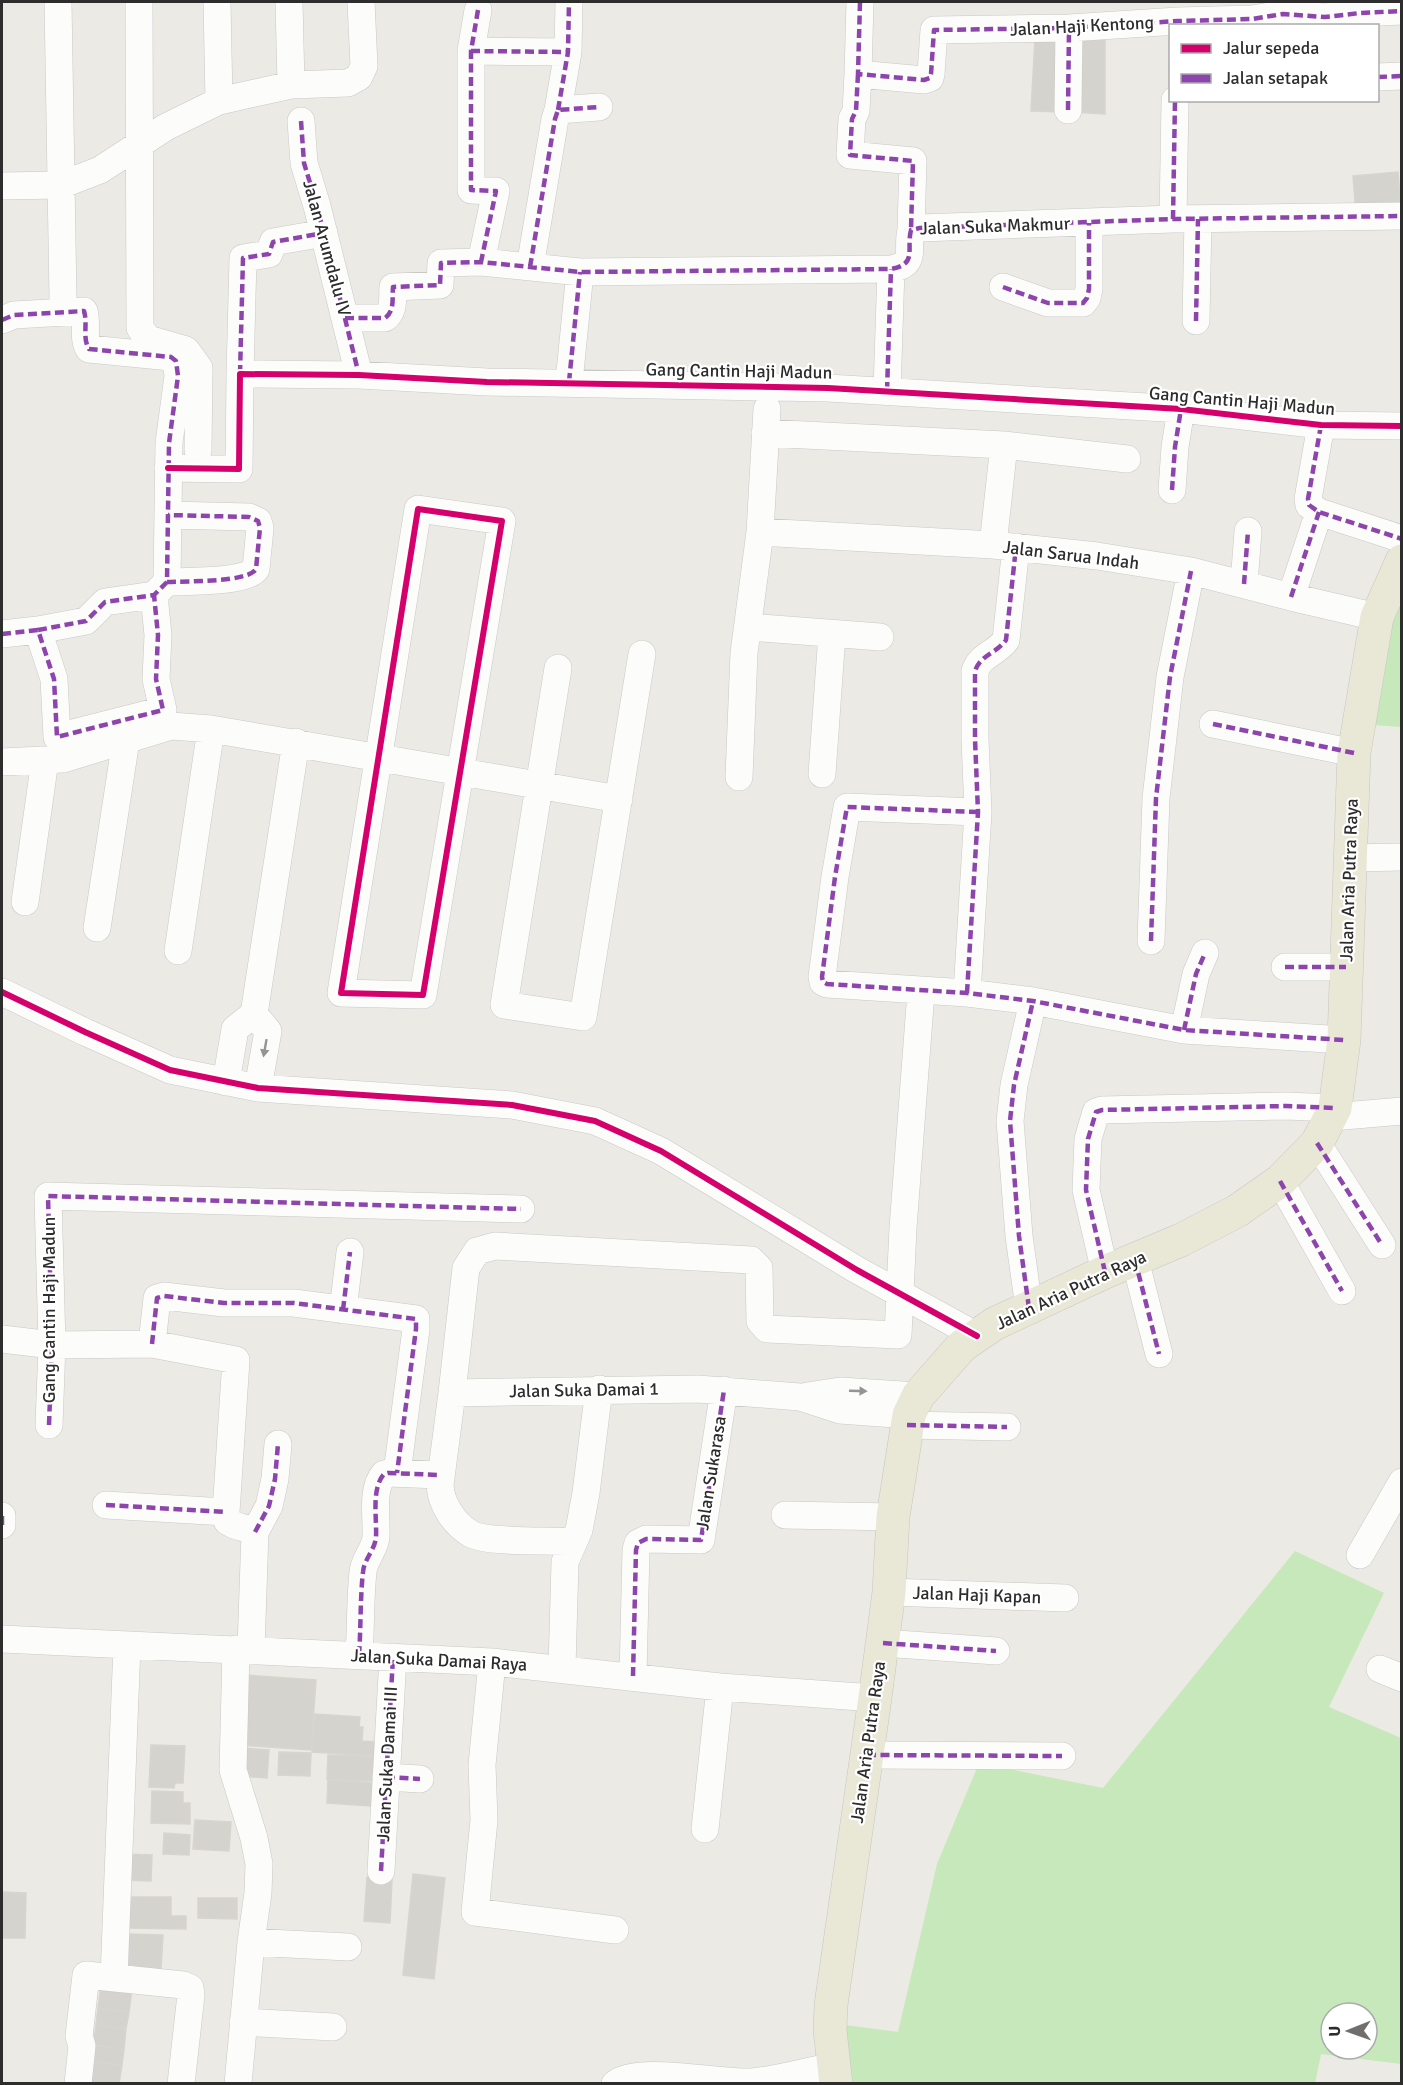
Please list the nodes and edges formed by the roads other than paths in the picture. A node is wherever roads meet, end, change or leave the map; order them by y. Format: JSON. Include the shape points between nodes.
{"nodes":[{"id":1,"x":58,"y":2,"type":"edge"},
{"id":2,"x":139,"y":2,"type":"edge"},
{"id":3,"x":217,"y":2,"type":"edge"},
{"id":4,"x":289,"y":2,"type":"edge"},
{"id":5,"x":361,"y":2,"type":"edge"},
{"id":6,"x":569,"y":2,"type":"edge"},
{"id":7,"x":860,"y":2,"type":"edge"},
{"id":8,"x":478,"y":10,"type":"dead end"},
{"id":9,"x":1401,"y":11,"type":"edge"},
{"id":10,"x":1069,"y":28,"type":"junction"},
{"id":11,"x":471,"y":51,"type":"junction"},
{"id":12,"x":568,"y":52,"type":"junction"},
{"id":13,"x":858,"y":74,"type":"junction"},
{"id":14,"x":1379,"y":76,"type":"edge"},
{"id":15,"x":1401,"y":76,"type":"edge"},
{"id":16,"x":291,"y":85,"type":"junction"},
{"id":17,"x":219,"y":101,"type":"junction"},
{"id":18,"x":1175,"y":102,"type":"edge"},
{"id":19,"x":599,"y":107,"type":"dead end"},
{"id":20,"x":558,"y":110,"type":"junction"},
{"id":21,"x":1068,"y":110,"type":"dead end"},
{"id":22,"x":301,"y":121,"type":"dead end"},
{"id":23,"x":139,"y":145,"type":"junction"},
{"id":24,"x":61,"y":185,"type":"junction"},
{"id":25,"x":2,"y":186,"type":"edge"},
{"id":26,"x":1401,"y":216,"type":"edge"},
{"id":27,"x":1186,"y":219,"type":"junction"},
{"id":28,"x":1089,"y":223,"type":"junction"},
{"id":29,"x":911,"y":230,"type":"junction"},
{"id":30,"x":324,"y":233,"type":"junction"},
{"id":31,"x":481,"y":262,"type":"junction"},
{"id":32,"x":530,"y":267,"type":"junction"},
{"id":33,"x":891,"y":269,"type":"junction"},
{"id":34,"x":580,"y":272,"type":"junction"},
{"id":35,"x":1003,"y":287,"type":"dead end"},
{"id":36,"x":63,"y":299,"type":"dead end"},
{"id":37,"x":345,"y":318,"type":"junction"},
{"id":38,"x":2,"y":320,"type":"edge"},
{"id":39,"x":1196,"y":321,"type":"dead end"},
{"id":40,"x":240,"y":374,"type":"junction"},
{"id":41,"x":359,"y":375,"type":"junction"},
{"id":42,"x":568,"y":382,"type":"junction"},
{"id":43,"x":887,"y":391,"type":"junction"},
{"id":44,"x":1181,"y":410,"type":"junction"},
{"id":45,"x":1321,"y":425,"type":"junction"},
{"id":46,"x":1401,"y":426,"type":"edge"},
{"id":47,"x":1004,"y":445,"type":"junction"},
{"id":48,"x":198,"y":450,"type":"dead end"},
{"id":49,"x":1127,"y":459,"type":"dead end"},
{"id":50,"x":168,"y":468,"type":"junction"},
{"id":51,"x":1172,"y":490,"type":"dead end"},
{"id":52,"x":1319,"y":512,"type":"junction"},
{"id":53,"x":168,"y":515,"type":"junction"},
{"id":54,"x":1248,"y":531,"type":"dead end"},
{"id":55,"x":760,"y":532,"type":"junction"},
{"id":56,"x":1401,"y":539,"type":"edge"},
{"id":57,"x":1004,"y":546,"type":"junction"},
{"id":58,"x":1401,"y":561,"type":"edge"},
{"id":59,"x":1191,"y":571,"type":"junction"},
{"id":60,"x":1244,"y":584,"type":"junction"},
{"id":61,"x":161,"y":589,"type":"junction"},
{"id":62,"x":1291,"y":597,"type":"junction"},
{"id":63,"x":1388,"y":603,"type":"edge"},
{"id":64,"x":748,"y":627,"type":"junction"},
{"id":65,"x":38,"y":630,"type":"junction"},
{"id":66,"x":2,"y":634,"type":"edge"},
{"id":67,"x":832,"y":634,"type":"junction"},
{"id":68,"x":880,"y":637,"type":"dead end"},
{"id":69,"x":642,"y":654,"type":"dead end"},
{"id":70,"x":558,"y":668,"type":"dead end"},
{"id":71,"x":1261,"y":720,"type":"dead end"},
{"id":72,"x":1213,"y":724,"type":"dead end"},
{"id":73,"x":211,"y":729,"type":"junction"},
{"id":74,"x":126,"y":740,"type":"junction"},
{"id":75,"x":296,"y":742,"type":"junction"},
{"id":76,"x":1355,"y":743,"type":"junction"},
{"id":77,"x":51,"y":749,"type":"junction"},
{"id":78,"x":378,"y":757,"type":"junction"},
{"id":79,"x":2,"y":762,"type":"edge"},
{"id":80,"x":460,"y":771,"type":"junction"},
{"id":81,"x":822,"y":774,"type":"dead end"},
{"id":82,"x":739,"y":777,"type":"dead end"},
{"id":83,"x":540,"y":785,"type":"junction"},
{"id":84,"x":619,"y":798,"type":"junction"},
{"id":85,"x":978,"y":812,"type":"junction"},
{"id":86,"x":1401,"y":857,"type":"edge"},
{"id":87,"x":1349,"y":858,"type":"junction"},
{"id":88,"x":25,"y":902,"type":"dead end"},
{"id":89,"x":97,"y":928,"type":"dead end"},
{"id":90,"x":1151,"y":941,"type":"dead end"},
{"id":91,"x":178,"y":951,"type":"dead end"},
{"id":92,"x":1205,"y":953,"type":"dead end"},
{"id":93,"x":1285,"y":967,"type":"dead end"},
{"id":94,"x":1346,"y":967,"type":"junction"},
{"id":95,"x":2,"y":992,"type":"edge"},
{"id":96,"x":921,"y":992,"type":"junction"},
{"id":97,"x":967,"y":993,"type":"junction"},
{"id":98,"x":1033,"y":1001,"type":"junction"},
{"id":99,"x":254,"y":1014,"type":"junction"},
{"id":100,"x":1184,"y":1030,"type":"junction"},
{"id":101,"x":1344,"y":1040,"type":"junction"},
{"id":102,"x":226,"y":1082,"type":"junction"},
{"id":103,"x":258,"y":1088,"type":"junction"},
{"id":104,"x":1401,"y":1111,"type":"edge"},
{"id":105,"x":1328,"y":1123,"type":"junction"},
{"id":106,"x":1281,"y":1180,"type":"junction"},
{"id":107,"x":521,"y":1209,"type":"dead end"},
{"id":108,"x":1382,"y":1245,"type":"dead end"},
{"id":109,"x":350,"y":1252,"type":"dead end"},
{"id":110,"x":1135,"y":1260,"type":"junction"},
{"id":111,"x":1105,"y":1272,"type":"junction"},
{"id":112,"x":1342,"y":1291,"type":"dead end"},
{"id":113,"x":900,"y":1293,"type":"junction"},
{"id":114,"x":1029,"y":1308,"type":"junction"},
{"id":115,"x":343,"y":1310,"type":"junction"},
{"id":116,"x":977,"y":1336,"type":"junction"},
{"id":117,"x":2,"y":1339,"type":"edge"},
{"id":118,"x":152,"y":1344,"type":"junction"},
{"id":119,"x":52,"y":1345,"type":"junction"},
{"id":120,"x":1159,"y":1354,"type":"dead end"},
{"id":121,"x":599,"y":1389,"type":"junction"},
{"id":122,"x":724,"y":1390,"type":"junction"},
{"id":123,"x":452,"y":1393,"type":"junction"},
{"id":124,"x":912,"y":1412,"type":"junction"},
{"id":125,"x":49,"y":1425,"type":"dead end"},
{"id":126,"x":1007,"y":1427,"type":"dead end"},
{"id":127,"x":278,"y":1444,"type":"dead end"},
{"id":128,"x":397,"y":1473,"type":"junction"},
{"id":129,"x":440,"y":1475,"type":"junction"},
{"id":130,"x":1401,"y":1482,"type":"edge"},
{"id":131,"x":106,"y":1505,"type":"dead end"},
{"id":132,"x":226,"y":1512,"type":"junction"},
{"id":133,"x":785,"y":1515,"type":"dead end"},
{"id":134,"x":893,"y":1517,"type":"junction"},
{"id":135,"x":1393,"y":1517,"type":"edge"},
{"id":136,"x":255,"y":1532,"type":"junction"},
{"id":137,"x":573,"y":1542,"type":"junction"},
{"id":138,"x":1360,"y":1555,"type":"dead end"},
{"id":139,"x":889,"y":1592,"type":"junction"},
{"id":140,"x":1065,"y":1598,"type":"dead end"},
{"id":141,"x":2,"y":1639,"type":"edge"},
{"id":142,"x":883,"y":1643,"type":"junction"},
{"id":143,"x":127,"y":1645,"type":"junction"},
{"id":144,"x":244,"y":1649,"type":"junction"},
{"id":145,"x":996,"y":1651,"type":"dead end"},
{"id":146,"x":359,"y":1655,"type":"junction"},
{"id":147,"x":393,"y":1657,"type":"junction"},
{"id":148,"x":488,"y":1662,"type":"junction"},
{"id":149,"x":562,"y":1668,"type":"junction"},
{"id":150,"x":633,"y":1676,"type":"junction"},
{"id":151,"x":720,"y":1687,"type":"junction"},
{"id":152,"x":875,"y":1698,"type":"junction"},
{"id":153,"x":867,"y":1755,"type":"junction"},
{"id":154,"x":1062,"y":1756,"type":"dead end"},
{"id":155,"x":386,"y":1777,"type":"junction"},
{"id":156,"x":420,"y":1779,"type":"dead end"},
{"id":157,"x":705,"y":1829,"type":"dead end"},
{"id":158,"x":381,"y":1871,"type":"dead end"},
{"id":159,"x":465,"y":1899,"type":"dead end"},
{"id":160,"x":615,"y":1930,"type":"dead end"},
{"id":161,"x":251,"y":1942,"type":"junction"},
{"id":162,"x":348,"y":1947,"type":"dead end"},
{"id":163,"x":100,"y":1977,"type":"junction"},
{"id":164,"x":243,"y":2022,"type":"junction"},
{"id":165,"x":333,"y":2027,"type":"dead end"},
{"id":166,"x":835,"y":2075,"type":"edge"},
{"id":167,"x":699,"y":2081,"type":"edge"},
{"id":168,"x":78,"y":2084,"type":"edge"},
{"id":169,"x":181,"y":2084,"type":"edge"},
{"id":170,"x":238,"y":2084,"type":"edge"},
{"id":171,"x":615,"y":2084,"type":"edge"}],
"edges":[{"from":1,"to":24,"type":"street"},
{"from":2,"to":23,"type":"street"},
{"from":3,"to":17,"type":"street"},
{"from":4,"to":16,"type":"street"},
{"from":5,"to":16,"type":"street","via":[[364,66],[359,77],[348,83]]},
{"from":6,"to":12,"type":"street"},
{"from":7,"to":13,"type":"street"},
{"from":8,"to":11,"type":"street"},
{"from":9,"to":10,"type":"street","name":"Jalan Haji Kentong","via":[[1325,17],[1283,14]]},
{"from":10,"to":13,"type":"street","name":"Jalan Haji Kentong","via":[[934,30],[931,74],[927,79]]},
{"from":10,"to":21,"type":"street"},
{"from":11,"to":12,"type":"street"},
{"from":11,"to":31,"type":"street","via":[[471,190],[496,191]]},
{"from":12,"to":20,"type":"street"},
{"from":13,"to":29,"type":"street","via":[[849,154],[913,161]]},
{"from":14,"to":15,"type":"street"},
{"from":16,"to":17,"type":"street"},
{"from":17,"to":23,"type":"street"},
{"from":18,"to":27,"type":"street"},
{"from":19,"to":20,"type":"street"},
{"from":20,"to":32,"type":"street"},
{"from":22,"to":30,"type":"street","name":"Jalan Arumdalu IV","via":[[304,164]]},
{"from":23,"to":24,"type":"street","via":[[100,170]]},
{"from":23,"to":48,"type":"street","via":[[140,328],[148,339],[186,350],[199,368]]},
{"from":24,"to":25,"type":"street"},
{"from":24,"to":36,"type":"street"},
{"from":26,"to":27,"type":"street","name":"Jalan Suka Makmur"},
{"from":27,"to":28,"type":"street","name":"Jalan Suka Makmur"},
{"from":27,"to":39,"type":"street"},
{"from":28,"to":29,"type":"street","name":"Jalan Suka Makmur"},
{"from":28,"to":35,"type":"street","via":[[1089,288],[1083,303],[1048,303]]},
{"from":29,"to":33,"type":"street","name":"Jalan Suka Makmur","via":[[907,264]]},
{"from":30,"to":37,"type":"street","name":"Jalan Arumdalu IV"},
{"from":30,"to":40,"type":"street","via":[[273,242],[269,254],[243,258]]},
{"from":31,"to":32,"type":"street"},
{"from":31,"to":37,"type":"street","via":[[441,263],[440,285],[393,287],[392,308],[385,318]]},
{"from":32,"to":34,"type":"street"},
{"from":33,"to":34,"type":"street"},
{"from":33,"to":43,"type":"street"},
{"from":34,"to":42,"type":"street"},
{"from":37,"to":41,"type":"street","name":"Jalan Arumdalu IV"},
{"from":38,"to":50,"type":"street","via":[[14,315],[84,311],[85,343],[89,349],[171,357],[176,361],[178,376]]},
{"from":40,"to":41,"type":"street","name":"Gang Cantin Haji Madun"},
{"from":40,"to":50,"type":"street","via":[[239,469]]},
{"from":41,"to":42,"type":"street","name":"Gang Cantin Haji Madun"},
{"from":42,"to":43,"type":"street","name":"Gang Cantin Haji Madun"},
{"from":43,"to":44,"type":"street","name":"Gang Cantin Haji Madun"},
{"from":44,"to":45,"type":"street","name":"Gang Cantin Haji Madun"},
{"from":44,"to":51,"type":"street"},
{"from":45,"to":46,"type":"street","name":"Gang Cantin Haji Madun"},
{"from":45,"to":52,"type":"street","via":[[1308,499],[1312,509]]},
{"from":47,"to":49,"type":"street"},
{"from":47,"to":55,"type":"street","via":[[766,421]]},
{"from":47,"to":57,"type":"street"},
{"from":50,"to":53,"type":"street"},
{"from":52,"to":56,"type":"street"},
{"from":52,"to":62,"type":"street"},
{"from":53,"to":61,"type":"street"},
{"from":53,"to":61,"type":"street","via":[[249,517],[258,521],[260,528],[253,574]]},
{"from":54,"to":60,"type":"street"},
{"from":55,"to":57,"type":"street","name":"Jalan Sarua Indah"},
{"from":55,"to":64,"type":"street"},
{"from":57,"to":59,"type":"street","name":"Jalan Sarua Indah"},
{"from":57,"to":85,"type":"street","via":[[1006,640],[978,662],[975,671]]},
{"from":58,"to":63,"type":"main road","name":"Jalan Aria Putra Raya"},
{"from":59,"to":60,"type":"street","name":"Jalan Sarua Indah"},
{"from":59,"to":90,"type":"street","via":[[1170,677],[1157,787]]},
{"from":60,"to":62,"type":"street","name":"Jalan Sarua Indah"},
{"from":61,"to":65,"type":"street","via":[[105,602],[86,621]]},
{"from":61,"to":77,"type":"street","via":[[156,679],[163,710]]},
{"from":62,"to":63,"type":"street","name":"Jalan Sarua Indah"},
{"from":63,"to":76,"type":"main road","name":"Jalan Aria Putra Raya"},
{"from":64,"to":67,"type":"street"},
{"from":64,"to":82,"type":"street"},
{"from":65,"to":66,"type":"street"},
{"from":65,"to":77,"type":"street","via":[[54,679]]},
{"from":67,"to":68,"type":"street"},
{"from":67,"to":81,"type":"street"},
{"from":69,"to":84,"type":"street"},
{"from":70,"to":83,"type":"street"},
{"from":71,"to":76,"type":"street"},
{"from":72,"to":76,"type":"street"},
{"from":73,"to":74,"type":"street","via":[[171,726]]},
{"from":73,"to":75,"type":"street"},
{"from":73,"to":91,"type":"street"},
{"from":74,"to":77,"type":"street","via":[[63,759]]},
{"from":74,"to":89,"type":"street"},
{"from":75,"to":78,"type":"street"},
{"from":75,"to":99,"type":"street"},
{"from":76,"to":87,"type":"main road","name":"Jalan Aria Putra Raya"},
{"from":77,"to":79,"type":"street"},
{"from":77,"to":88,"type":"street"},
{"from":78,"to":80,"type":"street"},
{"from":78,"to":80,"type":"street","via":[[341,993],[423,995]]},
{"from":78,"to":80,"type":"street","via":[[418,509],[502,521]]},
{"from":80,"to":83,"type":"street"},
{"from":83,"to":84,"type":"street"},
{"from":83,"to":84,"type":"street","via":[[504,1005],[583,1017]]},
{"from":85,"to":96,"type":"street","via":[[847,807],[845,812],[823,982]]},
{"from":85,"to":97,"type":"street"},
{"from":86,"to":87,"type":"street"},
{"from":87,"to":94,"type":"main road","name":"Jalan Aria Putra Raya"},
{"from":92,"to":100,"type":"street","via":[[1196,974]]},
{"from":93,"to":94,"type":"street"},
{"from":94,"to":101,"type":"main road","name":"Jalan Aria Putra Raya"},
{"from":95,"to":102,"type":"street","via":[[170,1070]]},
{"from":96,"to":97,"type":"street"},
{"from":96,"to":113,"type":"street"},
{"from":97,"to":98,"type":"street"},
{"from":98,"to":100,"type":"street"},
{"from":98,"to":114,"type":"street","via":[[1010,1121]]},
{"from":99,"to":102,"type":"street","via":[[236,1029]]},
{"from":99,"to":103,"type":"street","one_way":true,"via":[[268,1031]]},
{"from":100,"to":101,"type":"street"},
{"from":101,"to":105,"type":"main road","name":"Jalan Aria Putra Raya"},
{"from":102,"to":103,"type":"street"},
{"from":103,"to":113,"type":"street","via":[[512,1105],[595,1121],[661,1151]]},
{"from":104,"to":105,"type":"street"},
{"from":105,"to":106,"type":"main road","name":"Jalan Aria Putra Raya"},
{"from":105,"to":108,"type":"street"},
{"from":105,"to":111,"type":"street","via":[[1286,1106],[1096,1112],[1089,1139],[1086,1190]]},
{"from":106,"to":110,"type":"main road","name":"Jalan Aria Putra Raya","via":[[1237,1211]]},
{"from":106,"to":112,"type":"street"},
{"from":107,"to":119,"type":"street","name":"Gang Cantin Haji Madun","via":[[48,1196]]},
{"from":109,"to":115,"type":"street"},
{"from":110,"to":111,"type":"main road","name":"Jalan Aria Putra Raya"},
{"from":110,"to":120,"type":"street"},
{"from":111,"to":114,"type":"main road","name":"Jalan Aria Putra Raya"},
{"from":113,"to":116,"type":"street"},
{"from":113,"to":123,"type":"street","via":[[898,1335],[767,1329],[760,1321],[759,1268],[751,1260],[495,1246],[477,1251],[466,1268]]},
{"from":114,"to":116,"type":"main road","name":"Jalan Aria Putra Raya"},
{"from":115,"to":118,"type":"street","via":[[294,1303],[224,1303],[164,1296],[157,1298]]},
{"from":115,"to":128,"type":"street","via":[[417,1321]]},
{"from":116,"to":124,"type":"main road","name":"Jalan Aria Putra Raya","via":[[962,1346]]},
{"from":117,"to":119,"type":"street"},
{"from":118,"to":119,"type":"street"},
{"from":118,"to":132,"type":"street","via":[[236,1360]]},
{"from":119,"to":125,"type":"street","name":"Gang Cantin Haji Madun"},
{"from":121,"to":122,"type":"street","name":"Jalan Suka Damai 1"},
{"from":121,"to":123,"type":"street","name":"Jalan Suka Damai 1"},
{"from":121,"to":137,"type":"street","via":[[586,1493]]},
{"from":122,"to":124,"type":"street","name":"Jalan Suka Damai 1","via":[[800,1397],[840,1391]]},
{"from":122,"to":150,"type":"street","name":"Jalan Sukarasa","via":[[701,1540],[646,1539],[638,1543]]},
{"from":123,"to":129,"type":"street"},
{"from":124,"to":126,"type":"street","name":"Jalan Suka Damai 1"},
{"from":124,"to":134,"type":"main road","name":"Jalan Aria Putra Raya"},
{"from":127,"to":136,"type":"street","via":[[269,1506]]},
{"from":128,"to":129,"type":"street"},
{"from":128,"to":146,"type":"street","via":[[384,1474],[377,1489],[376,1539],[363,1570]]},
{"from":129,"to":137,"type":"street","via":[[445,1504],[454,1519],[472,1534],[491,1539]]},
{"from":130,"to":135,"type":"street"},
{"from":131,"to":132,"type":"street"},
{"from":132,"to":136,"type":"street","via":[[227,1521]]},
{"from":133,"to":134,"type":"street"},
{"from":134,"to":139,"type":"main road","name":"Jalan Aria Putra Raya"},
{"from":135,"to":138,"type":"street"},
{"from":136,"to":144,"type":"street"},
{"from":137,"to":149,"type":"street","via":[[565,1562]]},
{"from":139,"to":140,"type":"street","name":"Jalan Haji Kapan"},
{"from":139,"to":142,"type":"main road","name":"Jalan Aria Putra Raya"},
{"from":141,"to":143,"type":"street","name":"Jalan Suka Damai Raya"},
{"from":142,"to":145,"type":"street"},
{"from":142,"to":152,"type":"main road","name":"Jalan Aria Putra Raya"},
{"from":143,"to":144,"type":"street","name":"Jalan Suka Damai Raya"},
{"from":143,"to":163,"type":"street"},
{"from":144,"to":146,"type":"street","name":"Jalan Suka Damai Raya"},
{"from":144,"to":161,"type":"street","via":[[233,1770],[259,1864]]},
{"from":146,"to":147,"type":"street","name":"Jalan Suka Damai Raya"},
{"from":147,"to":148,"type":"street","name":"Jalan Suka Damai Raya"},
{"from":147,"to":155,"type":"street","name":"Jalan Suka Damai III"},
{"from":148,"to":149,"type":"street","name":"Jalan Suka Damai Raya"},
{"from":148,"to":159,"type":"street","via":[[475,1762],[474,1820]]},
{"from":148,"to":160,"type":"street","via":[[482,1765],[484,1820],[475,1912]]},
{"from":149,"to":150,"type":"street","name":"Jalan Suka Damai Raya"},
{"from":150,"to":151,"type":"street","name":"Jalan Suka Damai Raya"},
{"from":151,"to":152,"type":"street","name":"Jalan Suka Damai Raya"},
{"from":151,"to":157,"type":"street"},
{"from":152,"to":153,"type":"main road","name":"Jalan Aria Putra Raya"},
{"from":153,"to":154,"type":"street"},
{"from":153,"to":166,"type":"main road","name":"Jalan Aria Putra Raya","via":[[831,2005]]},
{"from":155,"to":156,"type":"street"},
{"from":155,"to":158,"type":"street","name":"Jalan Suka Damai III"},
{"from":161,"to":162,"type":"street"},
{"from":161,"to":164,"type":"street"},
{"from":163,"to":168,"type":"street","via":[[79,2036],[82,2046]]},
{"from":163,"to":169,"type":"street","via":[[190,1988]]},
{"from":164,"to":165,"type":"street"},
{"from":164,"to":170,"type":"street"},
{"from":166,"to":167,"type":"street","via":[[752,2082]]},
{"from":167,"to":171,"type":"street","via":[[639,2075]]}]}
